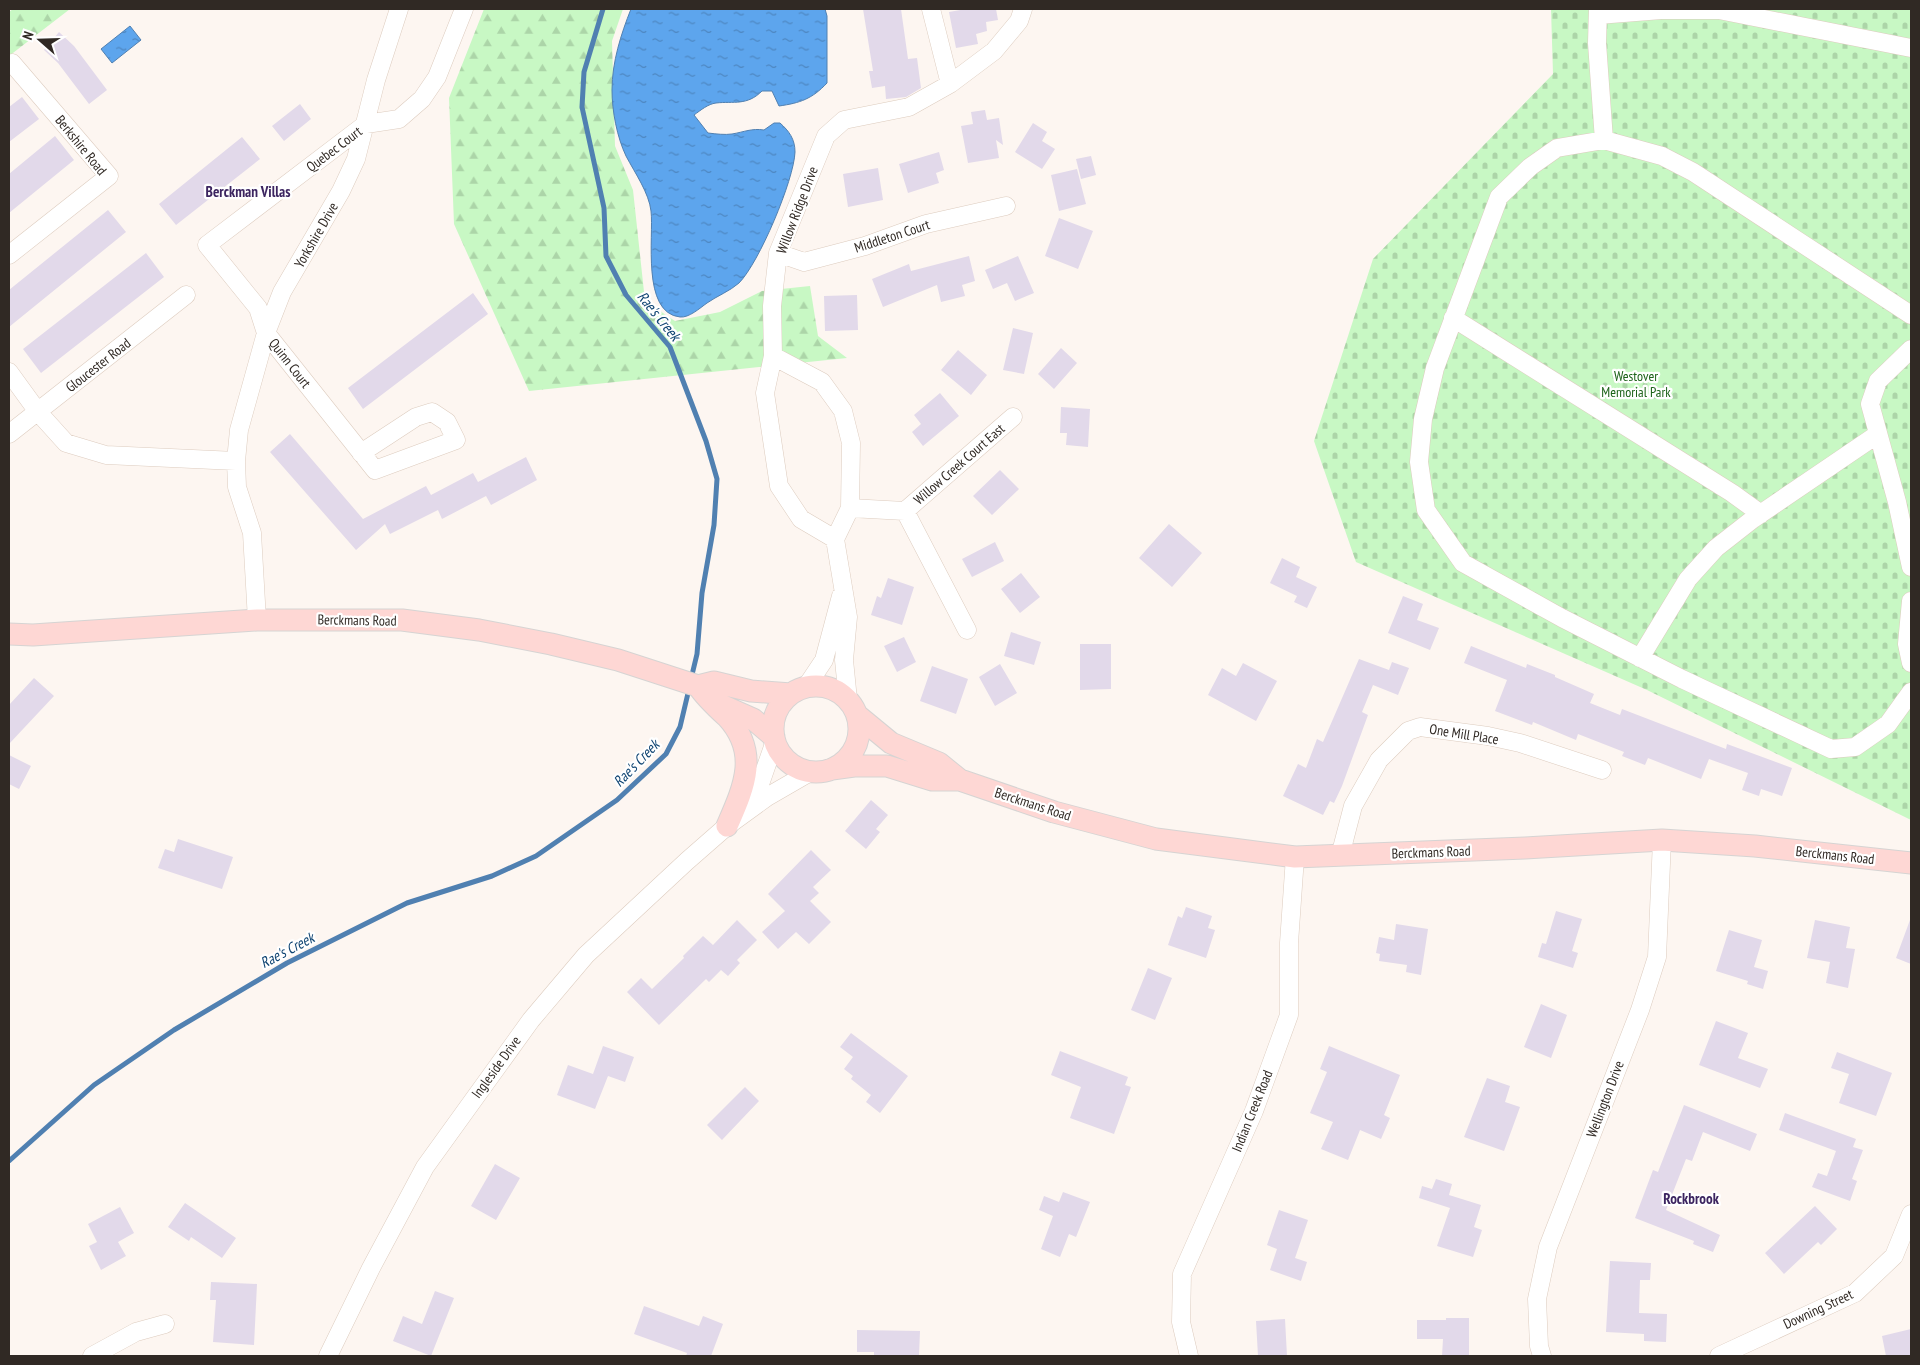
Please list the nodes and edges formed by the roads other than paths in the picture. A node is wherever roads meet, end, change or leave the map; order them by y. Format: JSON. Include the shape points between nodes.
{"nodes":[{"id":1,"x":399,"y":9,"type":"edge"},
{"id":2,"x":464,"y":9,"type":"edge"},
{"id":3,"x":931,"y":9,"type":"edge"},
{"id":4,"x":1022,"y":9,"type":"edge"},
{"id":5,"x":1598,"y":12,"type":"edge"},
{"id":6,"x":1911,"y":48,"type":"edge"},
{"id":7,"x":10,"y":64,"type":"edge"},
{"id":8,"x":950,"y":84,"type":"junction"},
{"id":9,"x":366,"y":124,"type":"junction"},
{"id":10,"x":1604,"y":140,"type":"junction"},
{"id":11,"x":1006,"y":206,"type":"dead end"},
{"id":12,"x":207,"y":245,"type":"joint"},
{"id":13,"x":778,"y":253,"type":"junction"},
{"id":14,"x":9,"y":255,"type":"edge"},
{"id":15,"x":186,"y":295,"type":"dead end"},
{"id":16,"x":1911,"y":314,"type":"edge"},
{"id":17,"x":1453,"y":318,"type":"junction"},
{"id":18,"x":266,"y":333,"type":"junction"},
{"id":19,"x":1911,"y":349,"type":"edge"},
{"id":20,"x":773,"y":356,"type":"junction"},
{"id":21,"x":9,"y":372,"type":"edge"},
{"id":22,"x":38,"y":412,"type":"junction"},
{"id":23,"x":1013,"y":417,"type":"dead end"},
{"id":24,"x":9,"y":434,"type":"edge"},
{"id":25,"x":1878,"y":434,"type":"junction"},
{"id":26,"x":361,"y":453,"type":"junction"},
{"id":27,"x":236,"y":460,"type":"junction"},
{"id":28,"x":850,"y":508,"type":"junction"},
{"id":29,"x":905,"y":511,"type":"junction"},
{"id":30,"x":1760,"y":514,"type":"junction"},
{"id":31,"x":835,"y":539,"type":"junction"},
{"id":32,"x":1911,"y":558,"type":"edge"},
{"id":33,"x":1911,"y":566,"type":"edge"},
{"id":34,"x":842,"y":591,"type":"junction"},
{"id":35,"x":1911,"y":601,"type":"edge"},
{"id":36,"x":257,"y":620,"type":"junction"},
{"id":37,"x":967,"y":630,"type":"dead end"},
{"id":38,"x":9,"y":634,"type":"edge"},
{"id":39,"x":1640,"y":658,"type":"junction"},
{"id":40,"x":1911,"y":662,"type":"edge"},
{"id":41,"x":799,"y":690,"type":"junction"},
{"id":42,"x":1911,"y":692,"type":"edge"},
{"id":43,"x":703,"y":693,"type":"junction"},
{"id":44,"x":853,"y":707,"type":"junction"},
{"id":45,"x":774,"y":739,"type":"junction"},
{"id":46,"x":822,"y":770,"type":"junction"},
{"id":47,"x":1602,"y":770,"type":"dead end"},
{"id":48,"x":960,"y":780,"type":"junction"},
{"id":49,"x":727,"y":826,"type":"junction"},
{"id":50,"x":1662,"y":840,"type":"junction"},
{"id":51,"x":1340,"y":856,"type":"junction"},
{"id":52,"x":1295,"y":857,"type":"junction"},
{"id":53,"x":1911,"y":863,"type":"edge"},
{"id":54,"x":1910,"y":1222,"type":"edge"},
{"id":55,"x":165,"y":1324,"type":"dead end"},
{"id":56,"x":92,"y":1356,"type":"edge"},
{"id":57,"x":328,"y":1356,"type":"edge"},
{"id":58,"x":1189,"y":1356,"type":"edge"},
{"id":59,"x":1542,"y":1356,"type":"edge"},
{"id":60,"x":1719,"y":1356,"type":"edge"}],
"edges":[{"from":1,"to":9,"type":"street","name":"Yorkshire Drive","via":[[376,80]]},
{"from":2,"to":9,"type":"street","via":[[437,77],[422,98],[399,119]]},
{"from":3,"to":8,"type":"street"},
{"from":4,"to":8,"type":"street","name":"Willow Ridge Drive","via":[[1019,22],[994,51]]},
{"from":5,"to":6,"type":"street","via":[[1719,10]]},
{"from":5,"to":10,"type":"street"},
{"from":7,"to":14,"type":"street","name":"Berkshire Road","via":[[109,176]]},
{"from":8,"to":13,"type":"street","name":"Willow Ridge Drive","via":[[909,107],[844,120],[826,136]]},
{"from":9,"to":12,"type":"street","name":"Quebec Court"},
{"from":9,"to":18,"type":"street","name":"Yorkshire Drive","via":[[356,159],[341,191],[282,292]]},
{"from":10,"to":16,"type":"street","via":[[1662,156],[1694,172]]},
{"from":10,"to":17,"type":"street","via":[[1557,148],[1530,167],[1500,198]]},
{"from":11,"to":13,"type":"street","name":"Middleton Court","via":[[926,224],[865,246],[804,262]]},
{"from":12,"to":18,"type":"street","name":"Quinn Court","via":[[258,308]]},
{"from":13,"to":20,"type":"street","name":"Willow Ridge Drive","via":[[772,306]]},
{"from":15,"to":22,"type":"street","name":"Gloucester Road"},
{"from":17,"to":30,"type":"street","via":[[1732,493]]},
{"from":17,"to":39,"type":"street","via":[[1435,368],[1423,419],[1420,462],[1426,510],[1463,563]]},
{"from":18,"to":26,"type":"street","name":"Quinn Court"},
{"from":18,"to":27,"type":"street","name":"Yorkshire Drive","via":[[239,430]]},
{"from":19,"to":25,"type":"street","via":[[1878,381],[1870,404]]},
{"from":20,"to":28,"type":"street","via":[[822,382],[843,411],[851,444]]},
{"from":20,"to":31,"type":"street","name":"Willow Ridge Drive","via":[[765,393],[779,486],[801,519]]},
{"from":21,"to":22,"type":"street"},
{"from":22,"to":24,"type":"street","name":"Gloucester Road"},
{"from":22,"to":27,"type":"street","via":[[66,443],[106,455]]},
{"from":23,"to":29,"type":"street","name":"Willow Creek Court East"},
{"from":25,"to":30,"type":"street"},
{"from":25,"to":32,"type":"street"},
{"from":26,"to":26,"type":"street","name":"Quinn Court","via":[[416,417],[432,412],[448,422],[456,440],[375,470]]},
{"from":27,"to":36,"type":"street","name":"Yorkshire Drive","via":[[237,487],[252,533]]},
{"from":28,"to":29,"type":"street"},
{"from":28,"to":31,"type":"street"},
{"from":29,"to":37,"type":"street"},
{"from":30,"to":39,"type":"street","via":[[1716,548],[1688,579]]},
{"from":31,"to":34,"type":"street"},
{"from":32,"to":33,"type":"street"},
{"from":34,"to":41,"type":"street","via":[[824,660]]},
{"from":34,"to":44,"type":"street","via":[[848,617],[844,660]]},
{"from":35,"to":40,"type":"street","via":[[1907,644]]},
{"from":36,"to":38,"type":"main road","name":"Berckmans Road"},
{"from":36,"to":43,"type":"main road","name":"Berckmans Road","via":[[402,620],[479,630],[618,660]]},
{"from":39,"to":42,"type":"street","via":[[1831,749],[1855,747],[1888,724]]},
{"from":41,"to":43,"type":"main road","name":"Berckmans Road","via":[[750,691],[714,682]]},
{"from":41,"to":44,"type":"main road","via":[[825,686],[838,691]]},
{"from":41,"to":45,"type":"main road","via":[[784,699],[776,712]]},
{"from":43,"to":45,"type":"main road","name":"Berckmans Road","via":[[753,720]]},
{"from":43,"to":49,"type":"main road","via":[[738,732],[747,760],[743,789]]},
{"from":44,"to":46,"type":"main road","via":[[859,725],[853,751],[844,762]]},
{"from":44,"to":48,"type":"main road","name":"Berckmans Road","via":[[891,743],[939,762]]},
{"from":45,"to":46,"type":"main road","via":[[781,755],[792,765]]},
{"from":45,"to":49,"type":"street","name":"Ingleside Drive","via":[[759,787]]},
{"from":46,"to":48,"type":"main road","name":"Berckmans Road","via":[[886,766],[932,780]]},
{"from":46,"to":49,"type":"street","name":"Ingleside Drive","via":[[786,784]]},
{"from":47,"to":51,"type":"street","name":"One Mill Place","via":[[1488,736],[1420,727],[1408,730],[1378,760],[1353,806]]},
{"from":48,"to":52,"type":"main road","name":"Berckmans Road","via":[[1054,812],[1156,839]]},
{"from":49,"to":57,"type":"street","name":"Ingleside Drive","via":[[586,955],[531,1020],[425,1167]]},
{"from":50,"to":51,"type":"main road","name":"Berckmans Road"},
{"from":50,"to":53,"type":"main road","name":"Berckmans Road","via":[[1755,846]]},
{"from":50,"to":59,"type":"street","name":"Wellington Drive","via":[[1657,957],[1640,1010],[1548,1247],[1537,1299]]},
{"from":51,"to":52,"type":"main road","name":"Berckmans Road"},
{"from":52,"to":58,"type":"street","name":"Indian Creek Road","via":[[1288,943],[1289,1015],[1254,1110],[1182,1274],[1182,1322]]},
{"from":54,"to":60,"type":"street","name":"Downing Street","via":[[1894,1256],[1855,1293]]},
{"from":55,"to":56,"type":"street","via":[[136,1332]]}]}
